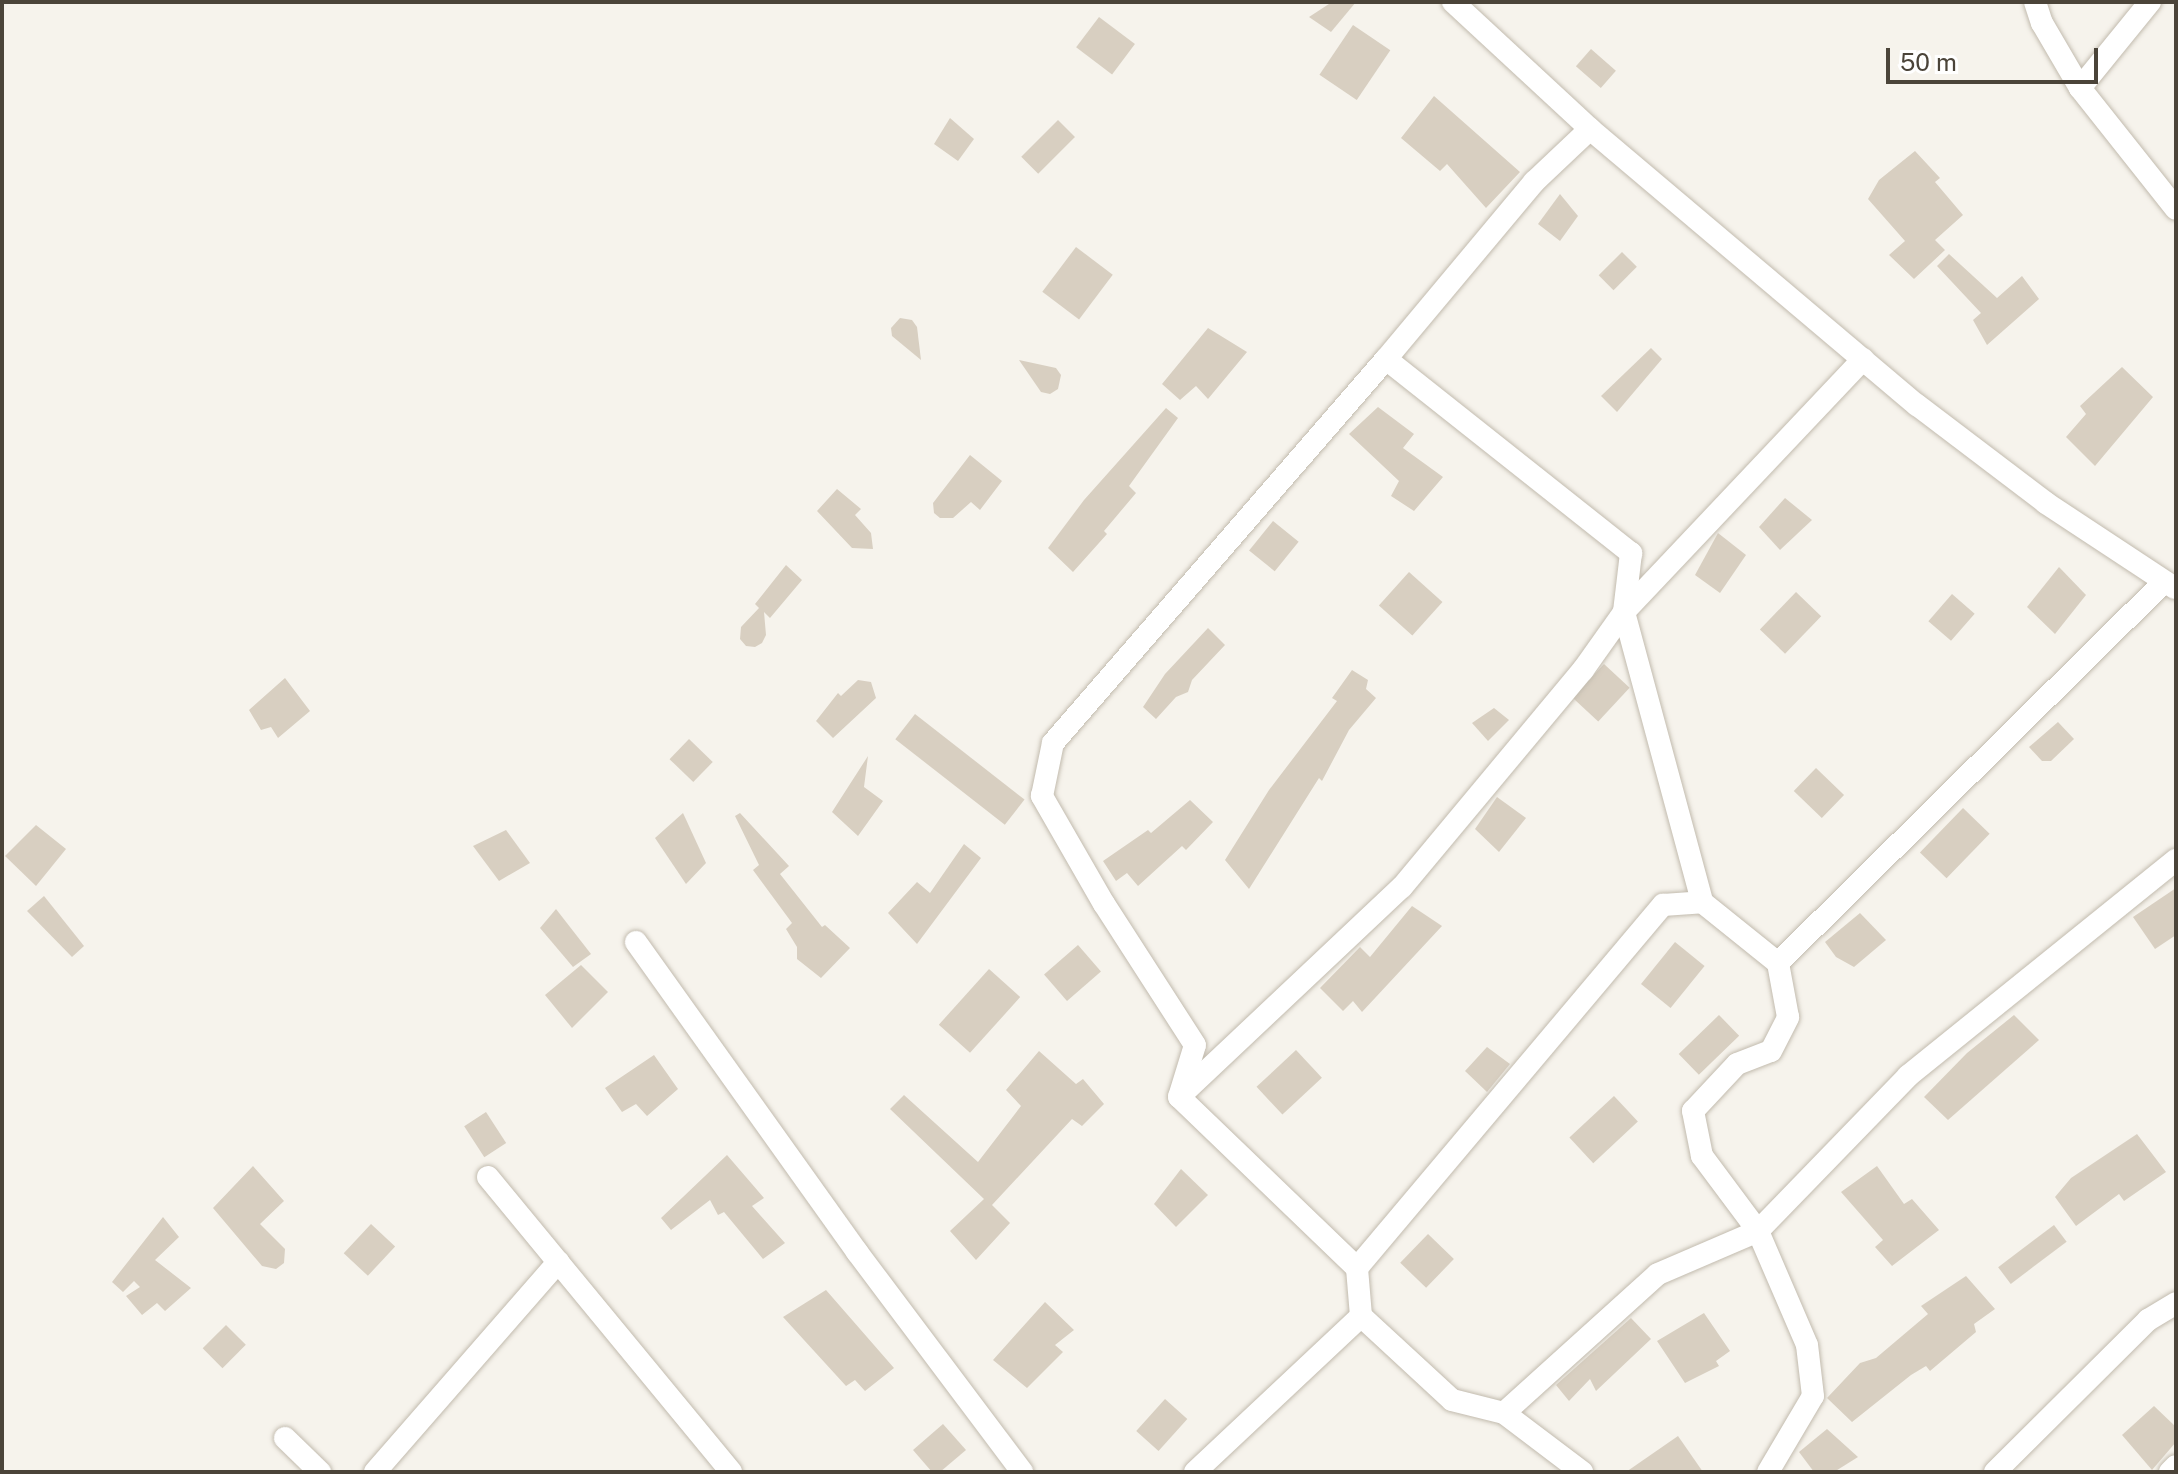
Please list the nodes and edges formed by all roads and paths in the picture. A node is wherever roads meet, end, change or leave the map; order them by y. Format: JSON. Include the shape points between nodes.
{"nodes":[{"id":1,"x":1453,"y":2,"type":"edge"},
{"id":2,"x":2035,"y":2,"type":"edge"},
{"id":3,"x":2150,"y":2,"type":"edge"},
{"id":4,"x":2080,"y":88,"type":"junction"},
{"id":5,"x":1590,"y":129,"type":"junction"},
{"id":6,"x":2176,"y":209,"type":"edge"},
{"id":7,"x":1386,"y":359,"type":"junction"},
{"id":8,"x":1863,"y":359,"type":"junction"},
{"id":9,"x":2170,"y":585,"type":"edge"},
{"id":10,"x":1624,"y":612,"type":"junction"},
{"id":11,"x":2176,"y":860,"type":"edge"},
{"id":12,"x":1702,"y":902,"type":"junction"},
{"id":13,"x":636,"y":942,"type":"dead end"},
{"id":14,"x":1778,"y":963,"type":"junction"},
{"id":15,"x":1179,"y":1097,"type":"junction"},
{"id":16,"x":488,"y":1177,"type":"dead end"},
{"id":17,"x":1758,"y":1231,"type":"junction"},
{"id":18,"x":558,"y":1262,"type":"junction"},
{"id":19,"x":1357,"y":1268,"type":"junction"},
{"id":20,"x":2176,"y":1303,"type":"edge"},
{"id":21,"x":1361,"y":1316,"type":"junction"},
{"id":22,"x":1504,"y":1413,"type":"junction"},
{"id":23,"x":285,"y":1438,"type":"dead end"},
{"id":24,"x":2176,"y":1466,"type":"edge"},
{"id":25,"x":320,"y":1472,"type":"edge"},
{"id":26,"x":375,"y":1472,"type":"edge"},
{"id":27,"x":731,"y":1472,"type":"edge"},
{"id":28,"x":1022,"y":1472,"type":"edge"},
{"id":29,"x":1195,"y":1472,"type":"edge"},
{"id":30,"x":1582,"y":1472,"type":"edge"},
{"id":31,"x":1768,"y":1472,"type":"edge"},
{"id":32,"x":1995,"y":1472,"type":"edge"},
{"id":33,"x":2170,"y":1472,"type":"edge"}],
"edges":[{"from":1,"to":5,"type":"street"},
{"from":2,"to":4,"type":"street"},
{"from":3,"to":4,"type":"street"},
{"from":4,"to":6,"type":"street"},
{"from":5,"to":7,"type":"street","via":[[1534,182]]},
{"from":5,"to":8,"type":"street"},
{"from":7,"to":10,"type":"street","via":[[1631,553]]},
{"from":7,"to":15,"type":"street","via":[[1053,743],[1042,796],[1195,1045]]},
{"from":8,"to":9,"type":"street","via":[[2046,503]]},
{"from":8,"to":10,"type":"street"},
{"from":9,"to":14,"type":"street"},
{"from":10,"to":12,"type":"street"},
{"from":10,"to":15,"type":"street","via":[[1583,670],[1402,887]]},
{"from":11,"to":17,"type":"street","via":[[1908,1076]]},
{"from":12,"to":14,"type":"street"},
{"from":12,"to":19,"type":"street","via":[[1663,905]]},
{"from":13,"to":28,"type":"street"},
{"from":14,"to":17,"type":"street","via":[[1788,1017],[1771,1051],[1737,1064],[1693,1111],[1702,1156]]},
{"from":15,"to":19,"type":"street"},
{"from":16,"to":18,"type":"street"},
{"from":17,"to":22,"type":"street","via":[[1658,1274]]},
{"from":17,"to":31,"type":"street","via":[[1807,1345],[1813,1396]]},
{"from":18,"to":26,"type":"street"},
{"from":18,"to":27,"type":"street"},
{"from":19,"to":21,"type":"street"},
{"from":20,"to":32,"type":"street","via":[[2148,1320]]},
{"from":21,"to":22,"type":"street","via":[[1452,1400]]},
{"from":21,"to":29,"type":"street"},
{"from":22,"to":30,"type":"street"},
{"from":23,"to":25,"type":"street"},
{"from":24,"to":33,"type":"street"}]}
